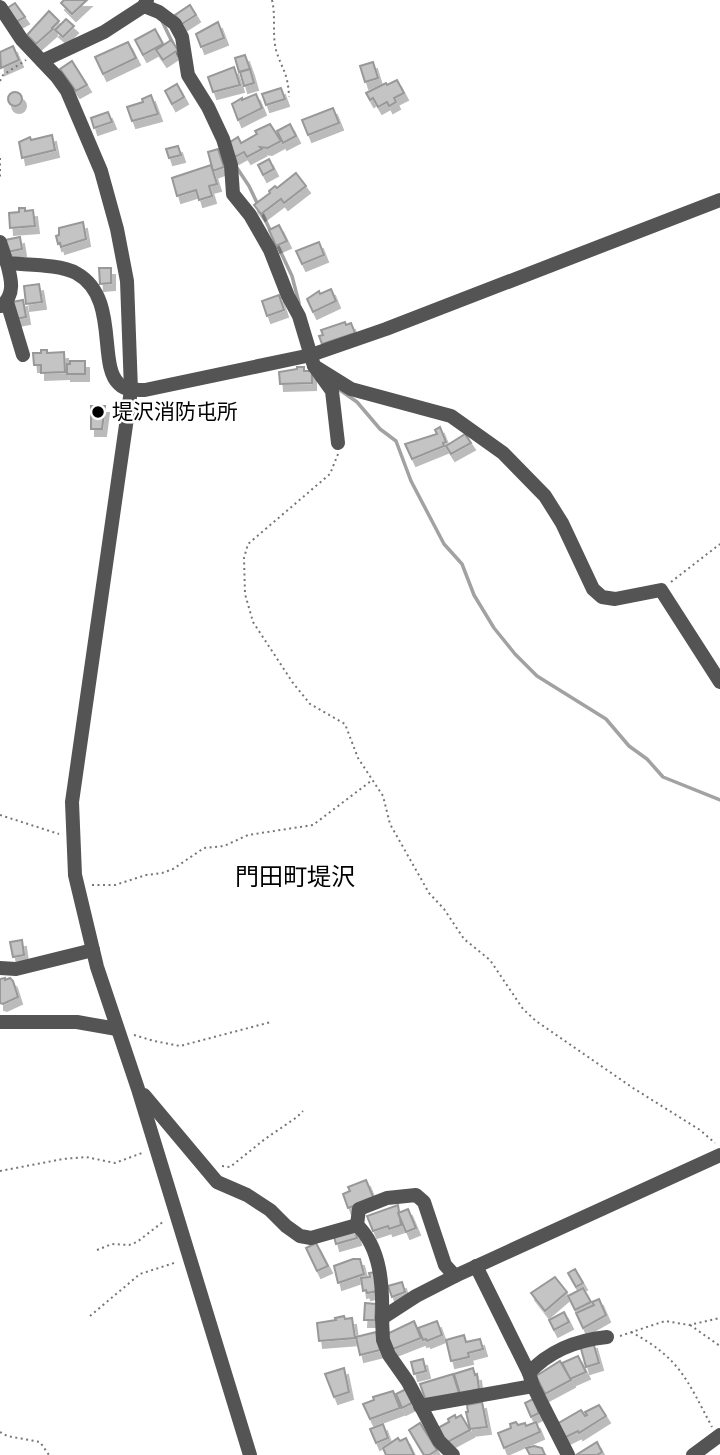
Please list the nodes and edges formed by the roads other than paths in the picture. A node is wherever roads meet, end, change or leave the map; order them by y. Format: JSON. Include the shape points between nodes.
{"nodes":[{"id":1,"x":146,"y":3,"type":"edge"},
{"id":2,"x":0,"y":7,"type":"edge"},
{"id":3,"x":39,"y":58,"type":"junction"},
{"id":4,"x":720,"y":200,"type":"edge"},
{"id":5,"x":0,"y":242,"type":"edge"},
{"id":6,"x":7,"y":263,"type":"junction"},
{"id":7,"x":3,"y":304,"type":"edge"},
{"id":8,"x":23,"y":355,"type":"dead end"},
{"id":9,"x":312,"y":360,"type":"junction"},
{"id":10,"x":131,"y":390,"type":"junction"},
{"id":11,"x":338,"y":443,"type":"road end"},
{"id":12,"x":720,"y":682,"type":"edge"},
{"id":13,"x":93,"y":950,"type":"junction"},
{"id":14,"x":0,"y":968,"type":"edge"},
{"id":15,"x":0,"y":1022,"type":"edge"},
{"id":16,"x":117,"y":1029,"type":"junction"},
{"id":17,"x":138,"y":1089,"type":"junction"},
{"id":18,"x":720,"y":1154,"type":"edge"},
{"id":19,"x":357,"y":1225,"type":"junction"},
{"id":20,"x":476,"y":1266,"type":"junction"},
{"id":21,"x":455,"y":1276,"type":"junction"},
{"id":22,"x":382,"y":1318,"type":"junction"},
{"id":23,"x":607,"y":1337,"type":"road end"},
{"id":24,"x":531,"y":1379,"type":"junction"},
{"id":25,"x":420,"y":1406,"type":"junction"},
{"id":26,"x":719,"y":1436,"type":"edge"},
{"id":27,"x":250,"y":1455,"type":"edge"},
{"id":28,"x":453,"y":1455,"type":"edge"},
{"id":29,"x":568,"y":1455,"type":"edge"},
{"id":30,"x":693,"y":1455,"type":"edge"}],
"edges":[{"from":1,"to":3,"type":"street","via":[[104,32]]},
{"from":1,"to":9,"type":"street","via":[[174,24],[182,37],[188,75],[223,139],[233,194],[270,250],[299,316]]},
{"from":2,"to":3,"type":"street"},
{"from":3,"to":10,"type":"street","via":[[67,91],[102,171],[127,281]]},
{"from":4,"to":9,"type":"street"},
{"from":5,"to":6,"type":"street"},
{"from":6,"to":7,"type":"street","via":[[12,281]]},
{"from":6,"to":10,"type":"street","via":[[66,269],[90,286],[103,308],[113,373],[119,384]]},
{"from":7,"to":8,"type":"street"},
{"from":9,"to":10,"type":"street"},
{"from":9,"to":11,"type":"street","via":[[332,391]]},
{"from":9,"to":12,"type":"street","via":[[351,389],[451,415],[503,453],[545,496],[593,589],[602,597],[615,599],[661,590]]},
{"from":10,"to":13,"type":"street","via":[[72,802],[77,886]]},
{"from":13,"to":14,"type":"street","via":[[16,969]]},
{"from":13,"to":16,"type":"street"},
{"from":15,"to":16,"type":"street","via":[[76,1022]]},
{"from":16,"to":17,"type":"street"},
{"from":17,"to":19,"type":"street","via":[[217,1182],[247,1195],[300,1236],[311,1238]]},
{"from":17,"to":27,"type":"street"},
{"from":18,"to":20,"type":"street"},
{"from":19,"to":21,"type":"street","via":[[359,1209],[387,1198],[416,1195],[424,1202],[445,1265]]},
{"from":19,"to":22,"type":"street","via":[[368,1235],[381,1272]]},
{"from":20,"to":21,"type":"street"},
{"from":20,"to":24,"type":"street"},
{"from":21,"to":22,"type":"street"},
{"from":22,"to":25,"type":"street","via":[[389,1355]]},
{"from":23,"to":24,"type":"street","via":[[562,1349]]},
{"from":24,"to":25,"type":"street"},
{"from":24,"to":29,"type":"street"},
{"from":25,"to":28,"type":"street","via":[[439,1441]]},
{"from":26,"to":30,"type":"street"}]}
